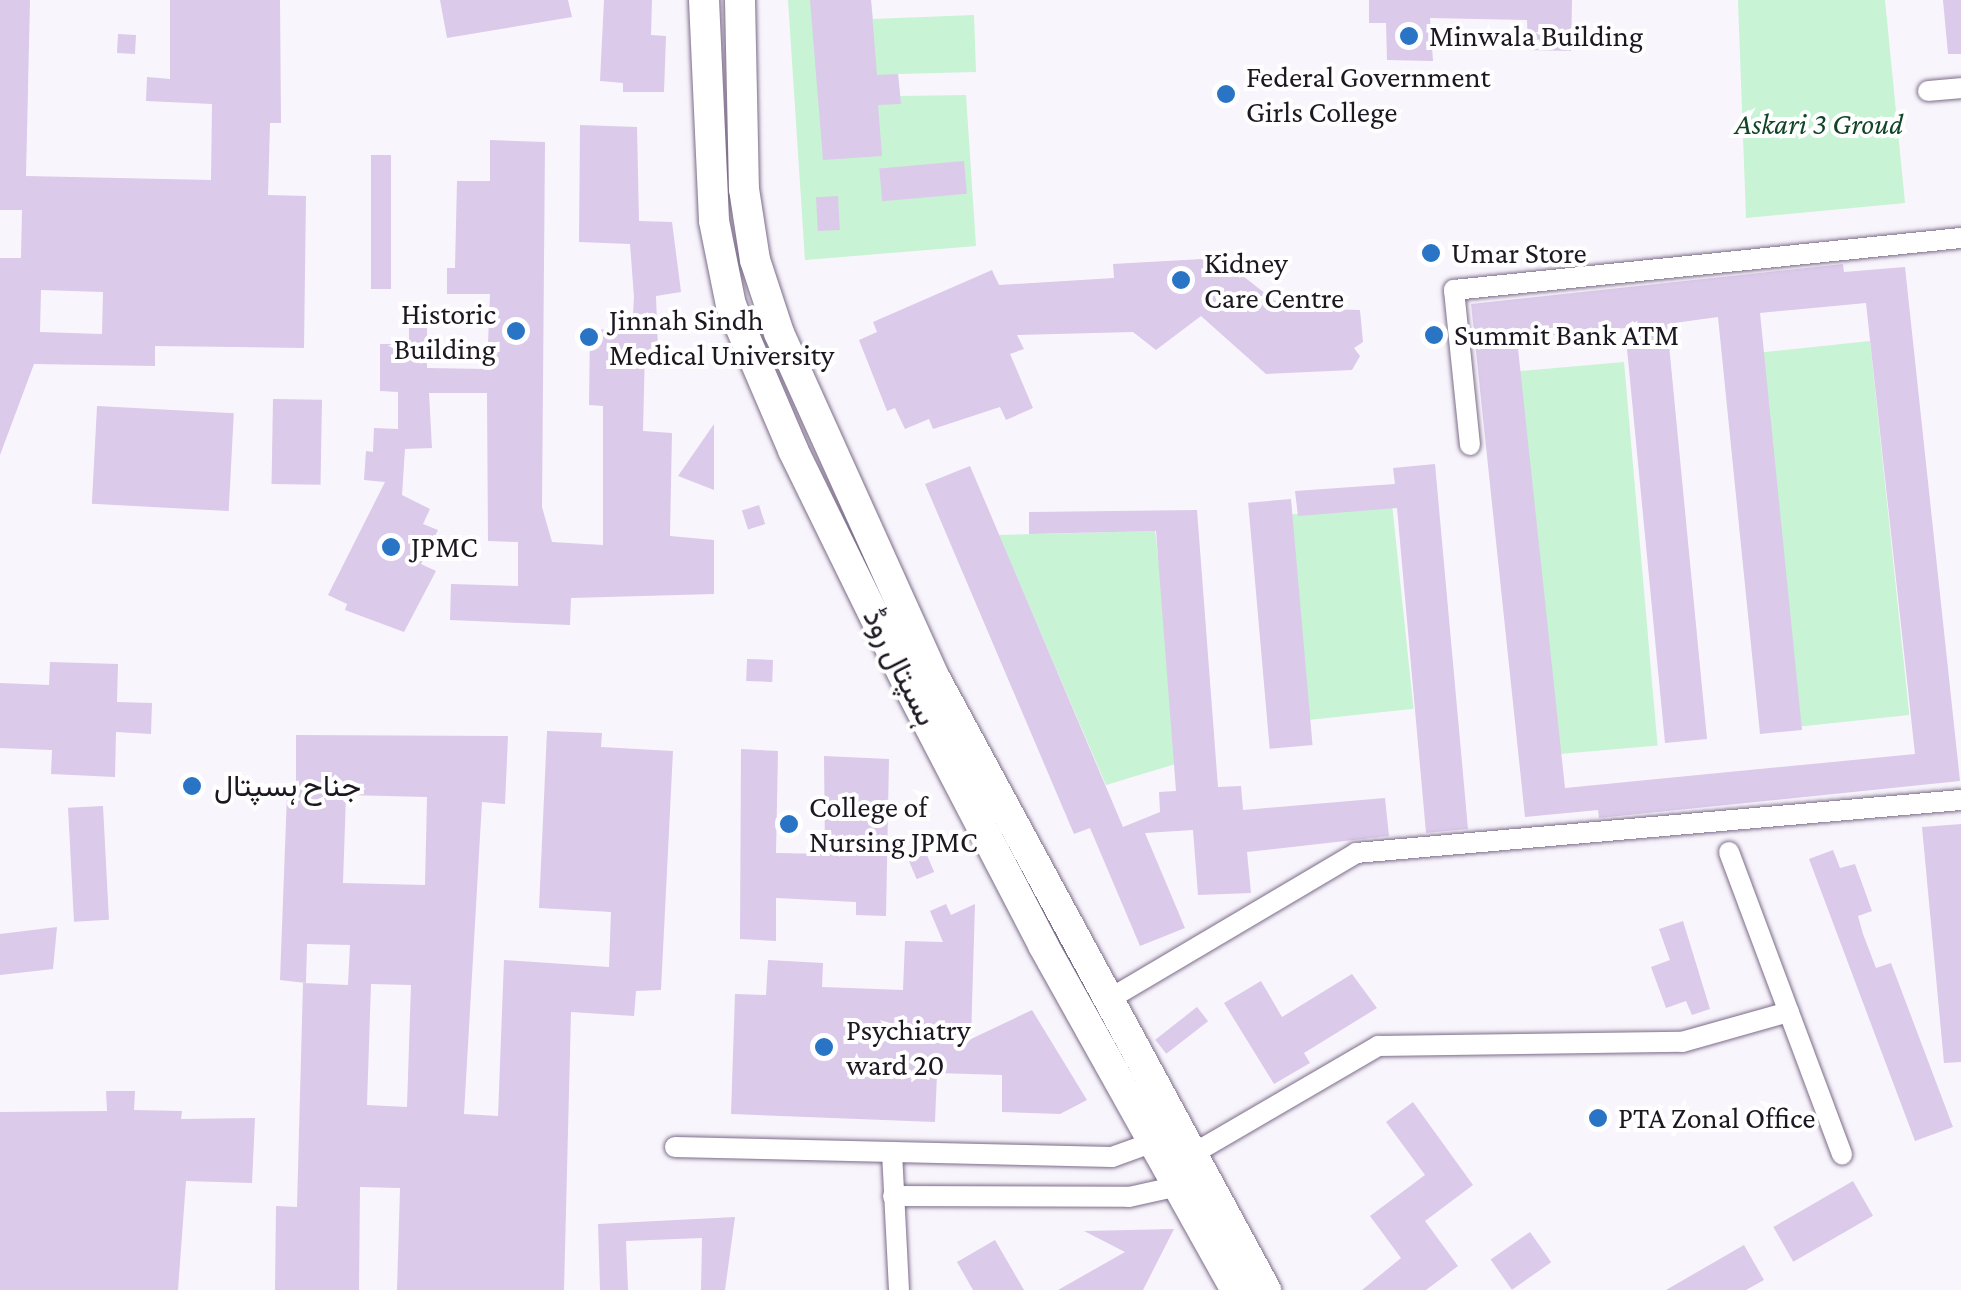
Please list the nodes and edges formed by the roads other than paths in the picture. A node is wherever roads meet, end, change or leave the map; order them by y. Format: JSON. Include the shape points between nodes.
{"nodes":[{"id":1,"x":704,"y":0,"type":"edge"},
{"id":2,"x":740,"y":0,"type":"edge"},
{"id":3,"x":1961,"y":88,"type":"edge"},
{"id":4,"x":1928,"y":92,"type":"dead end"},
{"id":5,"x":1961,"y":238,"type":"edge"},
{"id":6,"x":1470,"y":444,"type":"dead end"},
{"id":7,"x":1961,"y":800,"type":"edge"},
{"id":8,"x":1729,"y":852,"type":"dead end"},
{"id":9,"x":1106,"y":1002,"type":"junction"},
{"id":10,"x":1789,"y":1012,"type":"junction"},
{"id":11,"x":1150,"y":1143,"type":"junction"},
{"id":12,"x":675,"y":1147,"type":"dead end"},
{"id":13,"x":892,"y":1152,"type":"junction"},
{"id":14,"x":1189,"y":1156,"type":"junction"},
{"id":15,"x":1842,"y":1156,"type":"dead end"},
{"id":16,"x":1174,"y":1187,"type":"junction"},
{"id":17,"x":892,"y":1196,"type":"junction"},
{"id":18,"x":899,"y":1290,"type":"edge"},
{"id":19,"x":1236,"y":1290,"type":"edge"},
{"id":20,"x":1266,"y":1290,"type":"edge"}],
"edges":[{"from":1,"to":11,"type":"main road","name":"ہسپتال روڈ","via":[[714,222],[731,305],[793,450],[904,675]]},
{"from":2,"to":9,"type":"main road","name":"ہسپتال روڈ","via":[[744,189],[756,260],[779,333],[936,680]]},
{"from":3,"to":4,"type":"street"},
{"from":5,"to":6,"type":"street","via":[[1454,290]]},
{"from":7,"to":9,"type":"street","via":[[1356,852]]},
{"from":8,"to":10,"type":"street"},
{"from":9,"to":14,"type":"main road","name":"ہسپتال روڈ"},
{"from":10,"to":14,"type":"street","via":[[1682,1042],[1378,1046]]},
{"from":10,"to":15,"type":"street"},
{"from":11,"to":13,"type":"street","via":[[1112,1157]]},
{"from":11,"to":16,"type":"main road","name":"ہسپتال روڈ"},
{"from":12,"to":13,"type":"street"},
{"from":13,"to":17,"type":"street"},
{"from":14,"to":20,"type":"main road","name":"ہسپتال روڈ"},
{"from":16,"to":17,"type":"street","via":[[1128,1197]]},
{"from":16,"to":19,"type":"main road","name":"ہسپتال روڈ"},
{"from":17,"to":18,"type":"street"}]}
